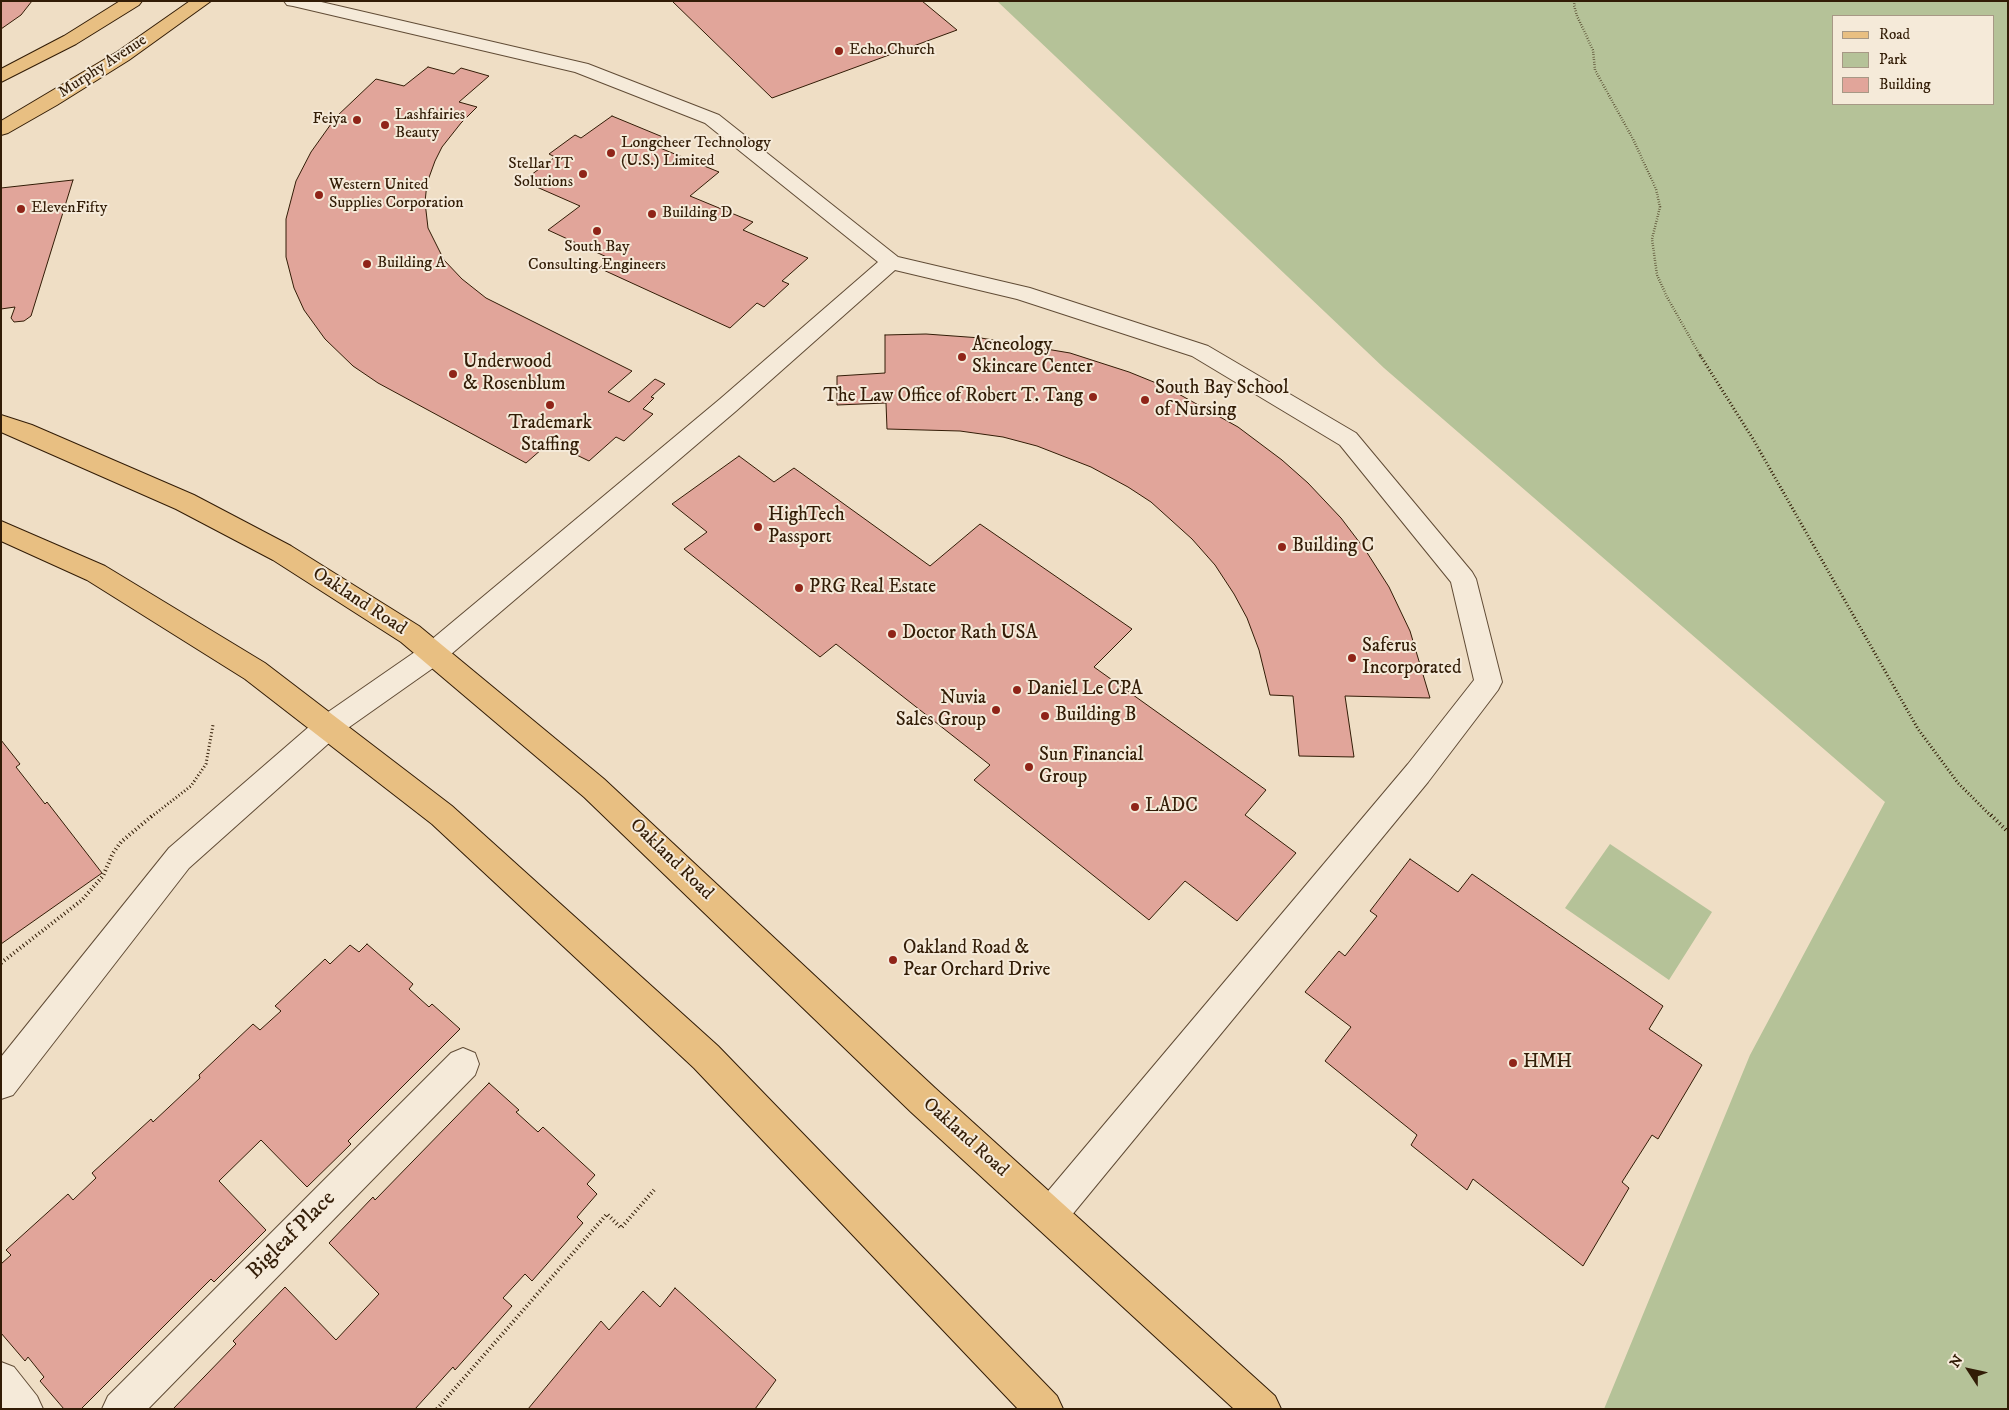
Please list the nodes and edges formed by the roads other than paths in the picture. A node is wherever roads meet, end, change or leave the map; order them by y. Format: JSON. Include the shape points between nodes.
{"nodes":[{"id":1,"x":133,"y":1,"type":"edge"},
{"id":2,"x":202,"y":1,"type":"edge"},
{"id":3,"x":293,"y":1,"type":"edge"},
{"id":4,"x":1,"y":77,"type":"edge"},
{"id":5,"x":1,"y":129,"type":"edge"},
{"id":6,"x":891,"y":262,"type":"junction"},
{"id":7,"x":1,"y":423,"type":"edge"},
{"id":8,"x":1,"y":530,"type":"edge"},
{"id":9,"x":434,"y":653,"type":"junction"},
{"id":10,"x":328,"y":727,"type":"junction"},
{"id":11,"x":463,"y":1064,"type":"dead end"},
{"id":12,"x":1,"y":1084,"type":"edge"},
{"id":13,"x":1050,"y":1215,"type":"junction"},
{"id":14,"x":1,"y":1380,"type":"edge"},
{"id":15,"x":24,"y":1409,"type":"edge"},
{"id":16,"x":121,"y":1409,"type":"edge"},
{"id":17,"x":1044,"y":1409,"type":"edge"},
{"id":18,"x":1262,"y":1409,"type":"edge"}],
"edges":[{"from":1,"to":4,"type":"main road"},
{"from":2,"to":5,"type":"main road","name":"Murphy Avenue","via":[[122,56]]},
{"from":3,"to":6,"type":"street","via":[[581,68],[712,119]]},
{"from":6,"to":9,"type":"street","via":[[728,405]]},
{"from":6,"to":13,"type":"street","via":[[1022,293],[1200,350],[1348,439],[1463,579],[1488,682],[1418,773]]},
{"from":7,"to":9,"type":"main road","name":"Oakland Road","via":[[185,502],[282,553],[410,634]]},
{"from":8,"to":10,"type":"main road","via":[[96,573],[255,671]]},
{"from":9,"to":10,"type":"street"},
{"from":9,"to":13,"type":"main road","name":"Oakland Road","via":[[594,788],[923,1100]]},
{"from":10,"to":12,"type":"street","via":[[179,858]]},
{"from":10,"to":17,"type":"main road","via":[[442,815],[706,1057]]},
{"from":11,"to":16,"type":"street","name":"Bigleaf Place"},
{"from":13,"to":18,"type":"main road","name":"Oakland Road"},
{"from":14,"to":15,"type":"street"}]}
